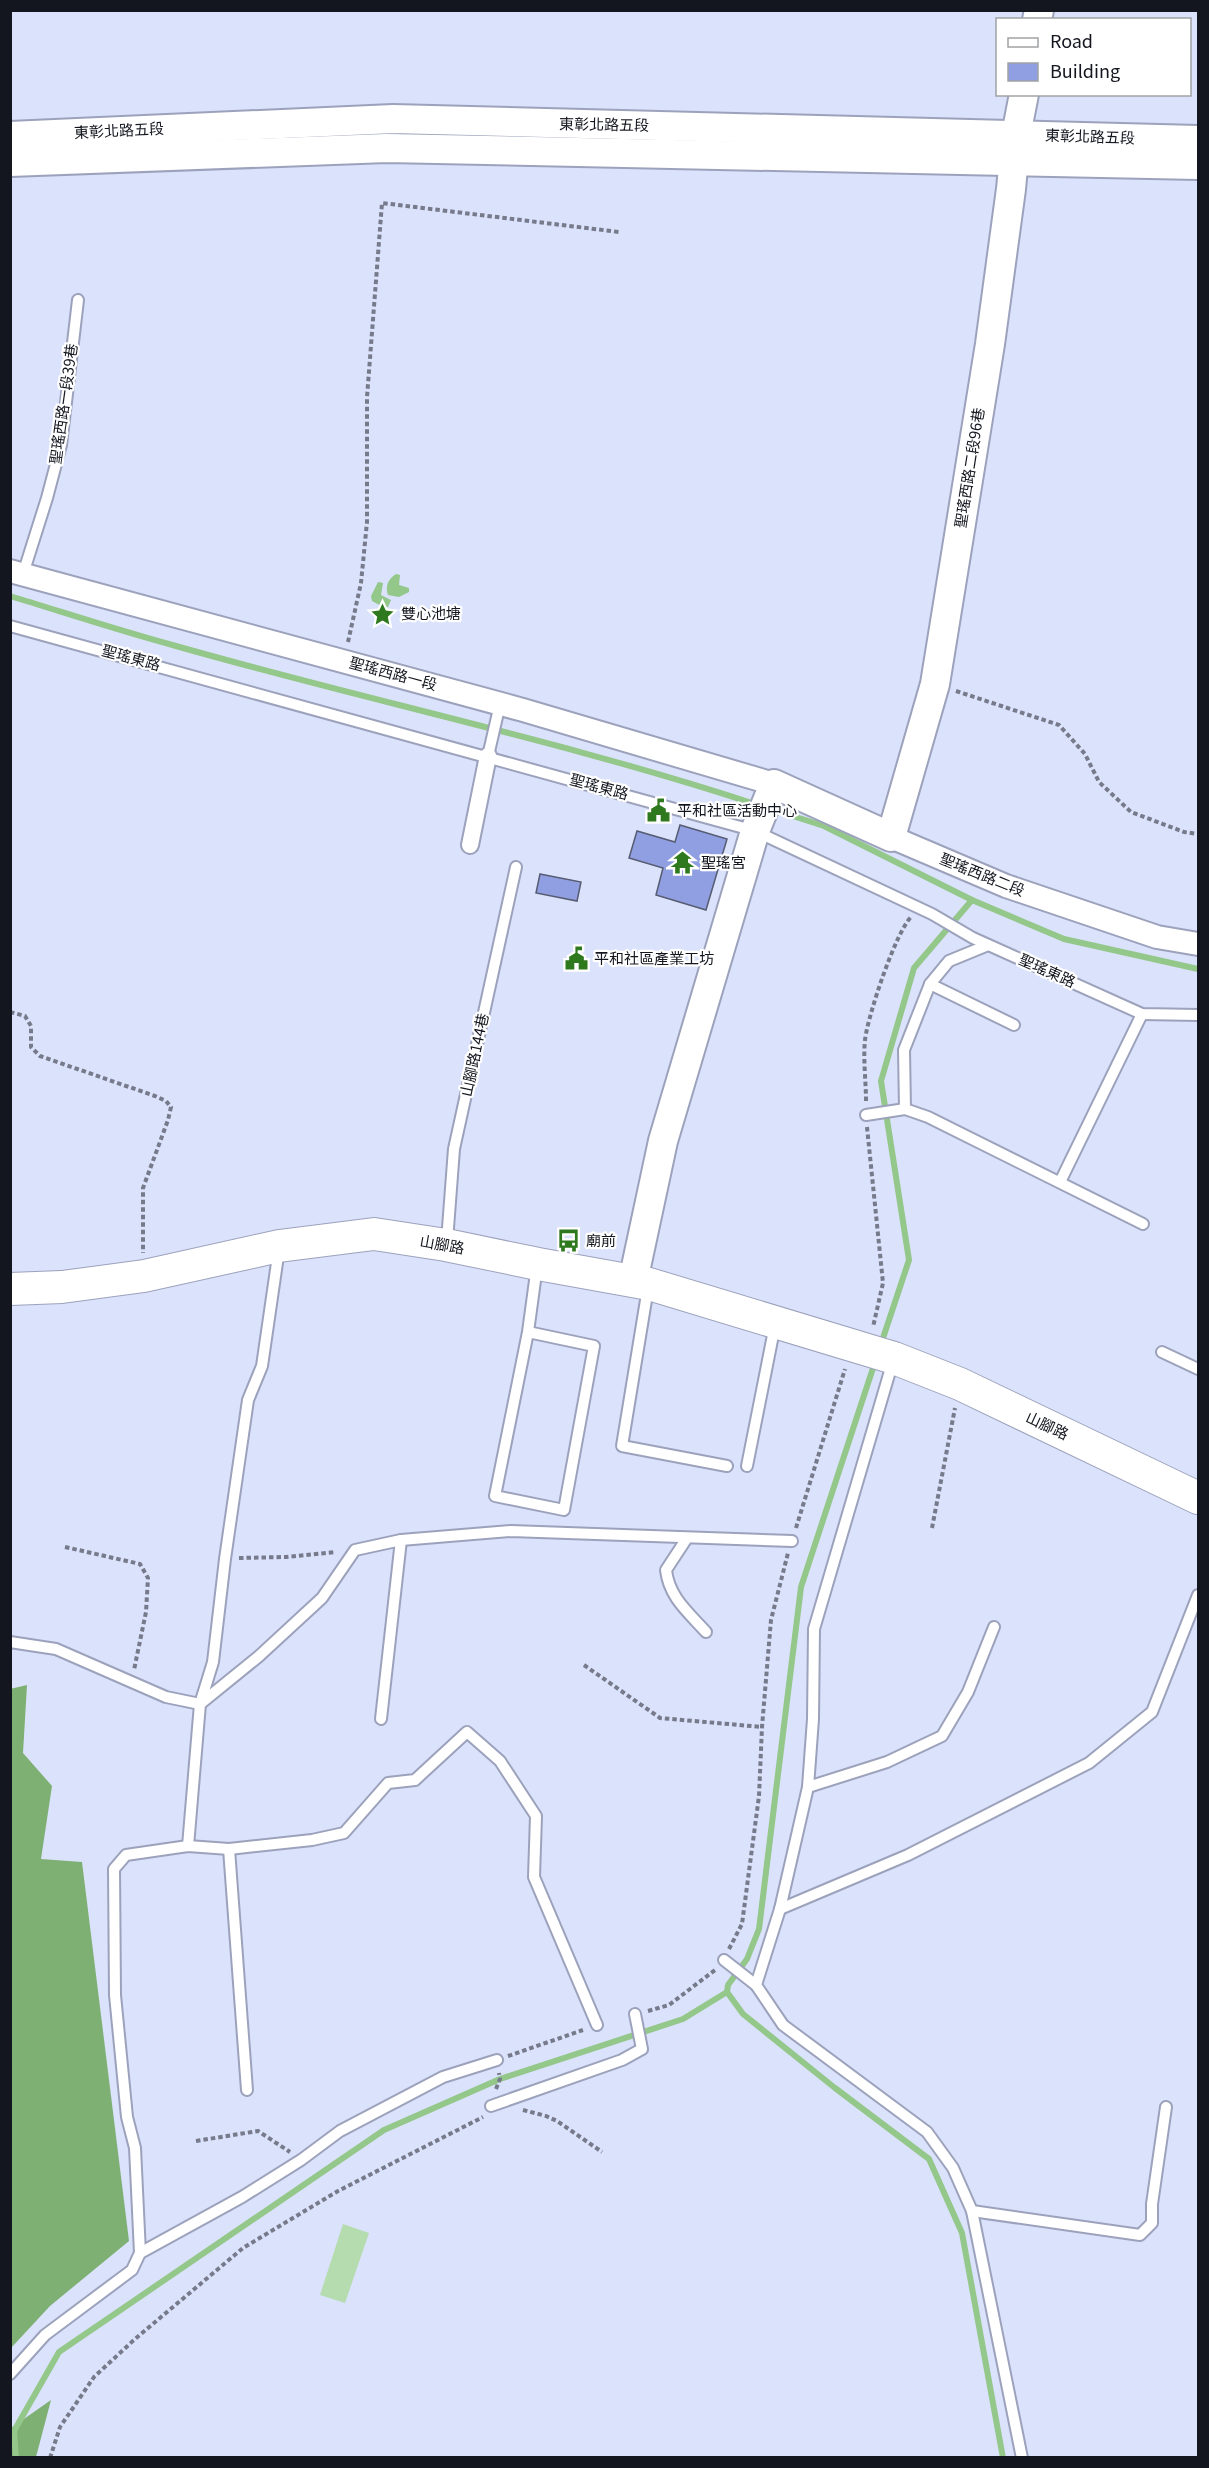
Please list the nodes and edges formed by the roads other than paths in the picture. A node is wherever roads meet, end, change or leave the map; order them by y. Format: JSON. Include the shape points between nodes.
{"nodes":[{"id":1,"x":1024,"y":96,"type":"edge"},
{"id":2,"x":10,"y":136,"type":"edge"},
{"id":3,"x":1198,"y":140,"type":"edge"},
{"id":4,"x":1015,"y":148,"type":"junction"},
{"id":5,"x":10,"y":162,"type":"edge"},
{"id":6,"x":1198,"y":165,"type":"edge"},
{"id":7,"x":78,"y":300,"type":"dead end"},
{"id":8,"x":17,"y":573,"type":"edge"},
{"id":9,"x":10,"y":626,"type":"edge"},
{"id":10,"x":500,"y":704,"type":"junction"},
{"id":11,"x":488,"y":756,"type":"junction"},
{"id":12,"x":774,"y":784,"type":"junction"},
{"id":13,"x":756,"y":827,"type":"junction"},
{"id":14,"x":891,"y":837,"type":"junction"},
{"id":15,"x":470,"y":844,"type":"dead end"},
{"id":16,"x":516,"y":867,"type":"dead end"},
{"id":17,"x":1198,"y":944,"type":"edge"},
{"id":18,"x":988,"y":945,"type":"junction"},
{"id":19,"x":930,"y":984,"type":"junction"},
{"id":20,"x":1142,"y":1014,"type":"junction"},
{"id":21,"x":1198,"y":1015,"type":"edge"},
{"id":22,"x":1014,"y":1025,"type":"dead end"},
{"id":23,"x":905,"y":1108,"type":"junction"},
{"id":24,"x":866,"y":1115,"type":"road end"},
{"id":25,"x":1060,"y":1182,"type":"junction"},
{"id":26,"x":1143,"y":1224,"type":"dead end"},
{"id":27,"x":446,"y":1245,"type":"junction"},
{"id":28,"x":279,"y":1246,"type":"junction"},
{"id":29,"x":538,"y":1264,"type":"junction"},
{"id":30,"x":641,"y":1282,"type":"junction"},
{"id":31,"x":10,"y":1289,"type":"edge"},
{"id":32,"x":775,"y":1323,"type":"junction"},
{"id":33,"x":528,"y":1332,"type":"junction"},
{"id":34,"x":871,"y":1351,"type":"junction"},
{"id":35,"x":1162,"y":1352,"type":"dead end"},
{"id":36,"x":1198,"y":1369,"type":"edge"},
{"id":37,"x":727,"y":1466,"type":"dead end"},
{"id":38,"x":747,"y":1466,"type":"dead end"},
{"id":39,"x":1198,"y":1498,"type":"edge"},
{"id":40,"x":687,"y":1538,"type":"junction"},
{"id":41,"x":401,"y":1540,"type":"junction"},
{"id":42,"x":792,"y":1541,"type":"road end"},
{"id":43,"x":1198,"y":1595,"type":"edge"},
{"id":44,"x":994,"y":1628,"type":"dead end"},
{"id":45,"x":706,"y":1632,"type":"dead end"},
{"id":46,"x":10,"y":1642,"type":"edge"},
{"id":47,"x":200,"y":1704,"type":"junction"},
{"id":48,"x":381,"y":1719,"type":"dead end"},
{"id":49,"x":808,"y":1787,"type":"junction"},
{"id":50,"x":188,"y":1846,"type":"junction"},
{"id":51,"x":229,"y":1849,"type":"junction"},
{"id":52,"x":780,"y":1909,"type":"junction"},
{"id":53,"x":724,"y":1960,"type":"road end"},
{"id":54,"x":756,"y":1985,"type":"junction"},
{"id":55,"x":635,"y":2014,"type":"road end"},
{"id":56,"x":597,"y":2025,"type":"road end"},
{"id":57,"x":497,"y":2060,"type":"road end"},
{"id":58,"x":247,"y":2091,"type":"dead end"},
{"id":59,"x":1166,"y":2107,"type":"dead end"},
{"id":60,"x":492,"y":2110,"type":"road end"},
{"id":61,"x":972,"y":2211,"type":"junction"},
{"id":62,"x":140,"y":2253,"type":"junction"},
{"id":63,"x":10,"y":2374,"type":"edge"},
{"id":64,"x":1022,"y":2457,"type":"edge"}],
"edges":[{"from":1,"to":4,"type":"street","name":"聖瑤西路二段96巷"},
{"from":2,"to":4,"type":"street","name":"東彰北路五段","via":[[393,119]]},
{"from":3,"to":4,"type":"street","name":"東彰北路五段"},
{"from":4,"to":5,"type":"street","name":"東彰北路五段","via":[[387,148]]},
{"from":4,"to":6,"type":"street","name":"東彰北路五段"},
{"from":4,"to":14,"type":"street","name":"聖瑤西路二段96巷","via":[[990,344],[935,684]]},
{"from":7,"to":8,"type":"lane","name":"聖瑤西路一段39巷","via":[[61,445],[48,498]]},
{"from":8,"to":10,"type":"street","name":"聖瑤西路一段"},
{"from":9,"to":11,"type":"lane","name":"聖瑤東路"},
{"from":10,"to":11,"type":"lane"},
{"from":10,"to":12,"type":"street","name":"聖瑤西路一段"},
{"from":11,"to":13,"type":"lane","name":"聖瑤東路"},
{"from":11,"to":15,"type":"street"},
{"from":12,"to":13,"type":"street"},
{"from":12,"to":14,"type":"street","name":"聖瑤西路二段"},
{"from":13,"to":18,"type":"lane","name":"聖瑤東路"},
{"from":13,"to":30,"type":"street","via":[[663,1141]]},
{"from":14,"to":17,"type":"street","name":"聖瑤西路二段","via":[[1017,890],[1157,937]]},
{"from":16,"to":27,"type":"lane","name":"山腳路144巷","via":[[454,1149]]},
{"from":18,"to":19,"type":"lane","via":[[949,961]]},
{"from":18,"to":20,"type":"lane","name":"聖瑤東路"},
{"from":19,"to":22,"type":"lane"},
{"from":19,"to":23,"type":"lane","via":[[904,1050]]},
{"from":20,"to":21,"type":"lane","name":"聖瑤東路"},
{"from":20,"to":25,"type":"lane"},
{"from":23,"to":24,"type":"lane"},
{"from":23,"to":25,"type":"lane"},
{"from":25,"to":26,"type":"lane"},
{"from":27,"to":28,"type":"main road","name":"山腳路","via":[[374,1234]]},
{"from":27,"to":29,"type":"main road","name":"山腳路"},
{"from":28,"to":31,"type":"main road","name":"山腳路","via":[[144,1276],[62,1287]]},
{"from":28,"to":47,"type":"lane","via":[[262,1366],[248,1400],[213,1662]]},
{"from":29,"to":30,"type":"main road","name":"山腳路"},
{"from":29,"to":33,"type":"lane"},
{"from":30,"to":32,"type":"main road","name":"山腳路"},
{"from":30,"to":37,"type":"lane","via":[[622,1446]]},
{"from":32,"to":34,"type":"main road","name":"山腳路"},
{"from":32,"to":38,"type":"lane"},
{"from":33,"to":33,"type":"lane","via":[[594,1346],[564,1510],[495,1496]]},
{"from":34,"to":39,"type":"main road","name":"山腳路","via":[[960,1384]]},
{"from":34,"to":49,"type":"lane","via":[[814,1629]]},
{"from":35,"to":36,"type":"lane"},
{"from":40,"to":41,"type":"lane","via":[[511,1532]]},
{"from":40,"to":42,"type":"lane"},
{"from":40,"to":45,"type":"lane","via":[[666,1570],[668,1585]]},
{"from":41,"to":47,"type":"lane","via":[[355,1550],[322,1598]]},
{"from":41,"to":48,"type":"lane"},
{"from":43,"to":52,"type":"lane","via":[[1152,1712],[1089,1764],[908,1855]]},
{"from":44,"to":49,"type":"lane","via":[[968,1692],[942,1737],[887,1762]]},
{"from":46,"to":47,"type":"lane","via":[[56,1649],[166,1697]]},
{"from":47,"to":50,"type":"lane"},
{"from":49,"to":52,"type":"lane"},
{"from":50,"to":51,"type":"lane"},
{"from":50,"to":62,"type":"lane","via":[[126,1855],[114,1869],[114,1995],[127,2117],[135,2148]]},
{"from":51,"to":56,"type":"lane","via":[[344,1833],[388,1783],[415,1780],[467,1732],[500,1761],[536,1816],[534,1877]]},
{"from":51,"to":58,"type":"lane"},
{"from":52,"to":54,"type":"lane"},
{"from":53,"to":54,"type":"lane"},
{"from":54,"to":61,"type":"lane","via":[[783,2025],[927,2132],[953,2168]]},
{"from":55,"to":60,"type":"lane","via":[[642,2049]]},
{"from":57,"to":62,"type":"lane","via":[[442,2077],[340,2131],[242,2198]]},
{"from":59,"to":61,"type":"lane","via":[[1152,2223],[1140,2235]]},
{"from":61,"to":64,"type":"lane"},
{"from":62,"to":63,"type":"lane","via":[[132,2270],[45,2335]]}]}
